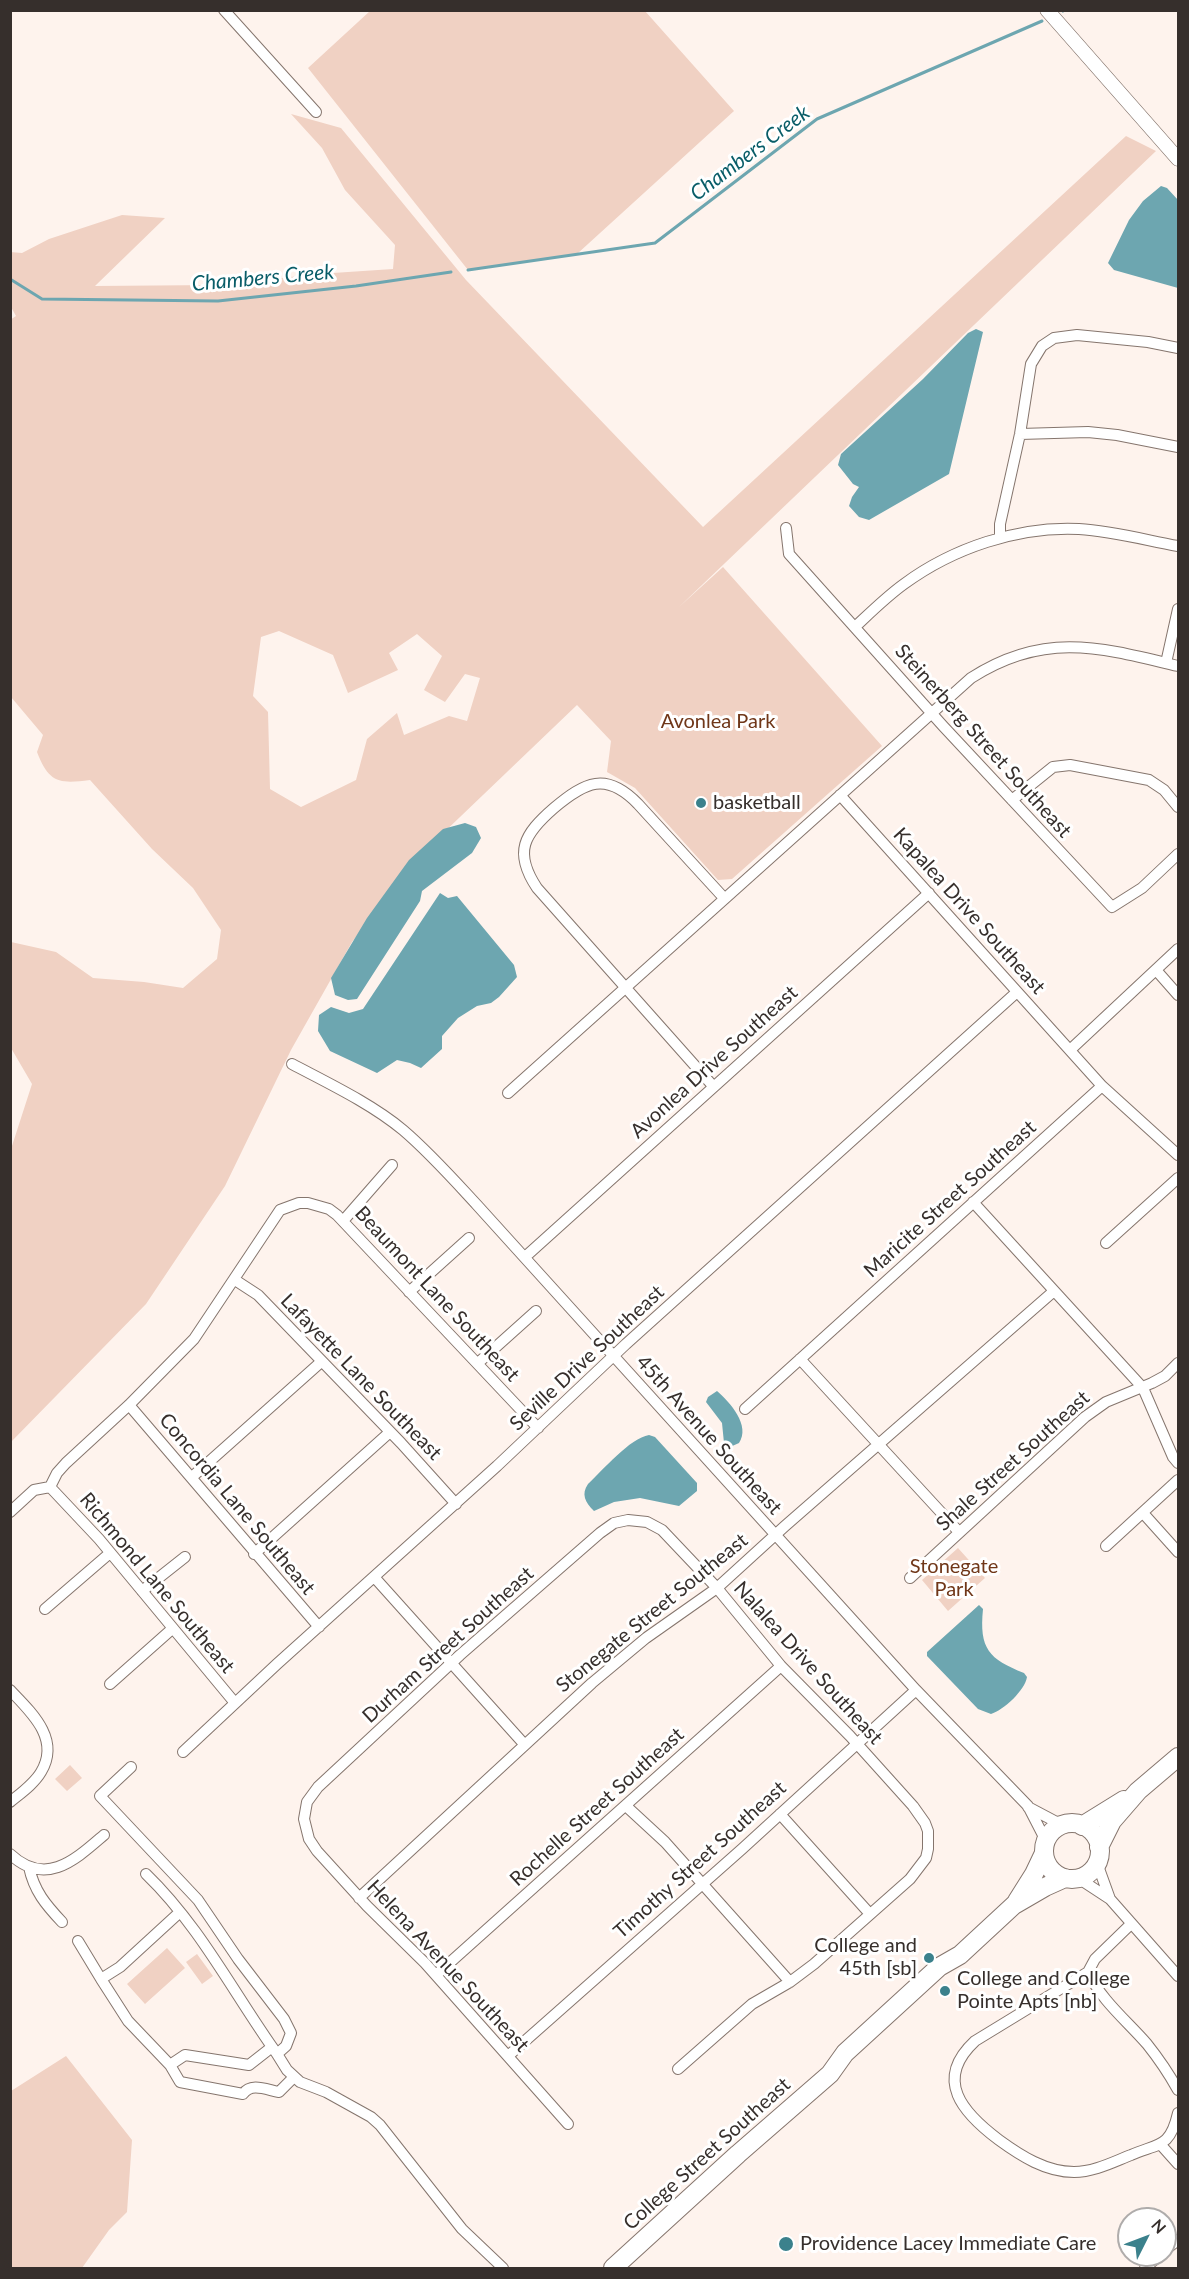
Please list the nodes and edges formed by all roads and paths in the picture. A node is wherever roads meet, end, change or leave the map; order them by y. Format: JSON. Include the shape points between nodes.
{"nodes":[{"id":1,"x":225,"y":10,"type":"edge"},
{"id":2,"x":1047,"y":10,"type":"edge"},
{"id":3,"x":316,"y":112,"type":"dead end"},
{"id":4,"x":1179,"y":159,"type":"edge"},
{"id":5,"x":1179,"y":348,"type":"edge"},
{"id":6,"x":1020,"y":434,"type":"junction"},
{"id":7,"x":1179,"y":447,"type":"edge"},
{"id":8,"x":786,"y":528,"type":"dead end"},
{"id":9,"x":1000,"y":537,"type":"junction"},
{"id":10,"x":1179,"y":546,"type":"edge"},
{"id":11,"x":1179,"y":609,"type":"edge"},
{"id":12,"x":855,"y":627,"type":"junction"},
{"id":13,"x":1166,"y":663,"type":"junction"},
{"id":14,"x":1179,"y":666,"type":"edge"},
{"id":15,"x":932,"y":713,"type":"junction"},
{"id":16,"x":840,"y":795,"type":"junction"},
{"id":17,"x":1012,"y":800,"type":"junction"},
{"id":18,"x":1179,"y":807,"type":"edge"},
{"id":19,"x":1179,"y":854,"type":"edge"},
{"id":20,"x":929,"y":894,"type":"junction"},
{"id":21,"x":724,"y":898,"type":"junction"},
{"id":22,"x":1179,"y":949,"type":"edge"},
{"id":23,"x":1156,"y":970,"type":"junction"},
{"id":24,"x":626,"y":988,"type":"junction"},
{"id":25,"x":1017,"y":992,"type":"junction"},
{"id":26,"x":1179,"y":995,"type":"edge"},
{"id":27,"x":1070,"y":1050,"type":"junction"},
{"id":28,"x":292,"y":1064,"type":"dead end"},
{"id":29,"x":713,"y":1086,"type":"junction"},
{"id":30,"x":1102,"y":1086,"type":"junction"},
{"id":31,"x":508,"y":1093,"type":"dead end"},
{"id":32,"x":1179,"y":1155,"type":"edge"},
{"id":33,"x":392,"y":1165,"type":"dead end"},
{"id":34,"x":1179,"y":1178,"type":"edge"},
{"id":35,"x":973,"y":1202,"type":"junction"},
{"id":36,"x":343,"y":1221,"type":"junction"},
{"id":37,"x":469,"y":1238,"type":"dead end"},
{"id":38,"x":1106,"y":1243,"type":"dead end"},
{"id":39,"x":525,"y":1257,"type":"junction"},
{"id":40,"x":235,"y":1280,"type":"junction"},
{"id":41,"x":1054,"y":1291,"type":"junction"},
{"id":42,"x":410,"y":1292,"type":"junction"},
{"id":43,"x":536,"y":1311,"type":"dead end"},
{"id":44,"x":613,"y":1357,"type":"junction"},
{"id":45,"x":800,"y":1359,"type":"junction"},
{"id":46,"x":321,"y":1362,"type":"junction"},
{"id":47,"x":478,"y":1363,"type":"junction"},
{"id":48,"x":1179,"y":1363,"type":"edge"},
{"id":49,"x":1143,"y":1388,"type":"junction"},
{"id":50,"x":129,"y":1405,"type":"junction"},
{"id":51,"x":745,"y":1409,"type":"dead end"},
{"id":52,"x":538,"y":1428,"type":"junction"},
{"id":53,"x":390,"y":1432,"type":"junction"},
{"id":54,"x":878,"y":1444,"type":"junction"},
{"id":55,"x":1179,"y":1463,"type":"edge"},
{"id":56,"x":192,"y":1477,"type":"junction"},
{"id":57,"x":1179,"y":1480,"type":"edge"},
{"id":58,"x":50,"y":1487,"type":"junction"},
{"id":59,"x":456,"y":1504,"type":"junction"},
{"id":60,"x":10,"y":1512,"type":"edge"},
{"id":61,"x":1143,"y":1513,"type":"junction"},
{"id":62,"x":646,"y":1522,"type":"joint"},
{"id":63,"x":959,"y":1532,"type":"junction"},
{"id":64,"x":775,"y":1534,"type":"junction"},
{"id":65,"x":1106,"y":1546,"type":"dead end"},
{"id":66,"x":1179,"y":1552,"type":"edge"},
{"id":67,"x":110,"y":1553,"type":"junction"},
{"id":68,"x":254,"y":1554,"type":"junction"},
{"id":69,"x":185,"y":1557,"type":"dead end"},
{"id":70,"x":375,"y":1578,"type":"junction"},
{"id":71,"x":910,"y":1578,"type":"dead end"},
{"id":72,"x":717,"y":1588,"type":"junction"},
{"id":73,"x":142,"y":1591,"type":"junction"},
{"id":74,"x":45,"y":1609,"type":"dead end"},
{"id":75,"x":319,"y":1627,"type":"junction"},
{"id":76,"x":172,"y":1629,"type":"junction"},
{"id":77,"x":452,"y":1664,"type":"junction"},
{"id":78,"x":781,"y":1666,"type":"junction"},
{"id":79,"x":110,"y":1684,"type":"dead end"},
{"id":80,"x":10,"y":1690,"type":"edge"},
{"id":81,"x":916,"y":1690,"type":"junction"},
{"id":82,"x":235,"y":1703,"type":"junction"},
{"id":83,"x":524,"y":1744,"type":"junction"},
{"id":84,"x":858,"y":1744,"type":"junction"},
{"id":85,"x":183,"y":1752,"type":"dead end"},
{"id":86,"x":1179,"y":1757,"type":"edge"},
{"id":87,"x":131,"y":1767,"type":"dead end"},
{"id":88,"x":1138,"y":1791,"type":"junction"},
{"id":89,"x":10,"y":1802,"type":"edge"},
{"id":90,"x":626,"y":1806,"type":"junction"},
{"id":91,"x":1028,"y":1806,"type":"junction"},
{"id":92,"x":780,"y":1814,"type":"junction"},
{"id":93,"x":1062,"y":1825,"type":"junction"},
{"id":94,"x":1082,"y":1826,"type":"junction"},
{"id":95,"x":306,"y":1829,"type":"joint"},
{"id":96,"x":104,"y":1835,"type":"dead end"},
{"id":97,"x":1045,"y":1847,"type":"junction"},
{"id":98,"x":10,"y":1854,"type":"edge"},
{"id":99,"x":1098,"y":1855,"type":"junction"},
{"id":100,"x":29,"y":1867,"type":"junction"},
{"id":101,"x":146,"y":1874,"type":"dead end"},
{"id":102,"x":1072,"y":1878,"type":"junction"},
{"id":103,"x":702,"y":1882,"type":"junction"},
{"id":104,"x":186,"y":1886,"type":"junction"},
{"id":105,"x":359,"y":1898,"type":"junction"},
{"id":106,"x":170,"y":1899,"type":"junction"},
{"id":107,"x":1110,"y":1899,"type":"junction"},
{"id":108,"x":1014,"y":1905,"type":"junction"},
{"id":109,"x":180,"y":1912,"type":"junction"},
{"id":110,"x":870,"y":1914,"type":"junction"},
{"id":111,"x":62,"y":1922,"type":"dead end"},
{"id":112,"x":1131,"y":1924,"type":"junction"},
{"id":113,"x":78,"y":1941,"type":"dead end"},
{"id":114,"x":1088,"y":1972,"type":"junction"},
{"id":115,"x":436,"y":1975,"type":"junction"},
{"id":116,"x":1179,"y":1977,"type":"edge"},
{"id":117,"x":101,"y":1979,"type":"junction"},
{"id":118,"x":790,"y":1982,"type":"junction"},
{"id":119,"x":275,"y":2051,"type":"junction"},
{"id":120,"x":508,"y":2056,"type":"junction"},
{"id":121,"x":170,"y":2066,"type":"junction"},
{"id":122,"x":678,"y":2069,"type":"dead end"},
{"id":123,"x":294,"y":2077,"type":"junction"},
{"id":124,"x":1179,"y":2090,"type":"edge"},
{"id":125,"x":1179,"y":2113,"type":"edge"},
{"id":126,"x":568,"y":2124,"type":"dead end"},
{"id":127,"x":1161,"y":2145,"type":"junction"},
{"id":128,"x":1179,"y":2164,"type":"edge"},
{"id":129,"x":503,"y":2268,"type":"edge"},
{"id":130,"x":613,"y":2268,"type":"edge"}],
"edges":[{"from":1,"to":3,"type":"street"},
{"from":2,"to":4,"type":"street"},
{"from":5,"to":6,"type":"street","via":[[1089,335],[1054,338],[1042,346],[1031,364]]},
{"from":6,"to":7,"type":"street","via":[[1088,432]]},
{"from":6,"to":9,"type":"street"},
{"from":8,"to":12,"type":"street","name":"Steinerberg Street Southeast","via":[[789,554]]},
{"from":9,"to":10,"type":"street","via":[[1080,529]]},
{"from":9,"to":12,"type":"street","via":[[925,570]]},
{"from":11,"to":13,"type":"street"},
{"from":12,"to":15,"type":"street","name":"Steinerberg Street Southeast"},
{"from":13,"to":14,"type":"street"},
{"from":13,"to":15,"type":"street","via":[[1085,647],[1038,649],[982,671]]},
{"from":15,"to":16,"type":"street"},
{"from":15,"to":17,"type":"street","name":"Steinerberg Street Southeast"},
{"from":16,"to":20,"type":"street","name":"Kapalea Drive Southeast"},
{"from":16,"to":21,"type":"street"},
{"from":17,"to":18,"type":"street","via":[[1053,767],[1070,765],[1149,780]]},
{"from":17,"to":19,"type":"street","name":"Steinerberg Street Southeast","via":[[1112,907],[1142,888]]},
{"from":20,"to":25,"type":"street","name":"Kapalea Drive Southeast"},
{"from":20,"to":29,"type":"street","name":"Avonlea Drive Southeast"},
{"from":21,"to":24,"type":"street"},
{"from":21,"to":24,"type":"street","via":[[627,792],[618,788],[601,783],[586,785],[539,821],[528,834],[525,846],[528,875]]},
{"from":22,"to":23,"type":"street"},
{"from":23,"to":26,"type":"street"},
{"from":23,"to":27,"type":"street"},
{"from":24,"to":29,"type":"street"},
{"from":24,"to":31,"type":"street"},
{"from":25,"to":27,"type":"street","name":"Kapalea Drive Southeast"},
{"from":25,"to":44,"type":"street","name":"Seville Drive Southeast"},
{"from":27,"to":30,"type":"street","name":"Kapalea Drive Southeast"},
{"from":28,"to":39,"type":"street","name":"45th Avenue Southeast","via":[[401,1128]]},
{"from":29,"to":39,"type":"street","name":"Avonlea Drive Southeast"},
{"from":30,"to":32,"type":"street"},
{"from":30,"to":35,"type":"street","name":"Maricite Street Southeast"},
{"from":33,"to":36,"type":"street"},
{"from":34,"to":38,"type":"street"},
{"from":35,"to":41,"type":"street"},
{"from":35,"to":45,"type":"street","name":"Maricite Street Southeast"},
{"from":36,"to":40,"type":"street","name":"Beaumont Lane Southeast","via":[[329,1209],[308,1203],[286,1206],[275,1215]]},
{"from":36,"to":42,"type":"street","name":"Beaumont Lane Southeast"},
{"from":37,"to":42,"type":"street"},
{"from":39,"to":44,"type":"street","name":"45th Avenue Southeast"},
{"from":40,"to":46,"type":"street","name":"Lafayette Lane Southeast","via":[[258,1295]]},
{"from":40,"to":50,"type":"street","via":[[194,1339]]},
{"from":41,"to":49,"type":"street"},
{"from":41,"to":54,"type":"street","name":"Stonegate Street Southeast"},
{"from":42,"to":47,"type":"street","name":"Beaumont Lane Southeast"},
{"from":43,"to":47,"type":"street"},
{"from":44,"to":52,"type":"street","name":"Seville Drive Southeast"},
{"from":44,"to":64,"type":"street","name":"45th Avenue Southeast"},
{"from":45,"to":51,"type":"street","name":"Maricite Street Southeast"},
{"from":45,"to":54,"type":"street"},
{"from":46,"to":53,"type":"street","name":"Lafayette Lane Southeast"},
{"from":46,"to":56,"type":"street"},
{"from":47,"to":52,"type":"street","name":"Beaumont Lane Southeast"},
{"from":48,"to":49,"type":"street","name":"Shale Street Southeast"},
{"from":49,"to":55,"type":"street"},
{"from":49,"to":63,"type":"street","name":"Shale Street Southeast","via":[[1106,1402],[1085,1417]]},
{"from":50,"to":56,"type":"street","name":"Concordia Lane Southeast"},
{"from":50,"to":58,"type":"street","via":[[57,1473]]},
{"from":52,"to":59,"type":"street","name":"Seville Drive Southeast"},
{"from":53,"to":59,"type":"street","name":"Lafayette Lane Southeast"},
{"from":53,"to":68,"type":"street"},
{"from":54,"to":63,"type":"street"},
{"from":54,"to":64,"type":"street","name":"Stonegate Street Southeast"},
{"from":56,"to":68,"type":"street","name":"Concordia Lane Southeast"},
{"from":57,"to":61,"type":"street"},
{"from":58,"to":60,"type":"street","via":[[34,1490]]},
{"from":58,"to":67,"type":"street","name":"Richmond Lane Southeast"},
{"from":59,"to":70,"type":"street","name":"Seville Drive Southeast"},
{"from":61,"to":65,"type":"street"},
{"from":61,"to":66,"type":"street"},
{"from":62,"to":72,"type":"street","name":"Nalalea Drive Southeast","via":[[662,1530]]},
{"from":62,"to":77,"type":"street","name":"Durham Street Southeast","via":[[620,1521],[600,1533]]},
{"from":63,"to":71,"type":"street","name":"Shale Street Southeast"},
{"from":64,"to":72,"type":"street","name":"Stonegate Street Southeast"},
{"from":64,"to":81,"type":"street","name":"45th Avenue Southeast"},
{"from":67,"to":73,"type":"street","name":"Richmond Lane Southeast"},
{"from":67,"to":74,"type":"street"},
{"from":68,"to":75,"type":"street","name":"Concordia Lane Southeast"},
{"from":69,"to":73,"type":"street"},
{"from":70,"to":75,"type":"street","name":"Seville Drive Southeast"},
{"from":70,"to":77,"type":"street"},
{"from":72,"to":78,"type":"street","name":"Nalalea Drive Southeast"},
{"from":72,"to":83,"type":"street","name":"Stonegate Street Southeast","via":[[646,1638]]},
{"from":73,"to":76,"type":"street","name":"Richmond Lane Southeast"},
{"from":75,"to":82,"type":"street","name":"Seville Drive Southeast"},
{"from":76,"to":79,"type":"street"},
{"from":76,"to":82,"type":"street","name":"Richmond Lane Southeast"},
{"from":77,"to":83,"type":"street"},
{"from":77,"to":95,"type":"street","name":"Durham Street Southeast","via":[[318,1787],[305,1808]]},
{"from":78,"to":84,"type":"street","name":"Nalalea Drive Southeast"},
{"from":78,"to":90,"type":"street","name":"Rochelle Street Southeast"},
{"from":80,"to":89,"type":"street","via":[[39,1722],[48,1748],[41,1772]]},
{"from":81,"to":84,"type":"street","name":"Timothy Street Southeast"},
{"from":81,"to":91,"type":"street","name":"45th Avenue Southeast"},
{"from":82,"to":85,"type":"street","name":"Seville Drive Southeast"},
{"from":83,"to":105,"type":"street","name":"Stonegate Street Southeast"},
{"from":84,"to":92,"type":"street","name":"Timothy Street Southeast"},
{"from":84,"to":110,"type":"street","name":"Nalalea Drive Southeast","via":[[920,1814],[929,1839],[926,1858],[919,1869]]},
{"from":86,"to":88,"type":"main road"},
{"from":87,"to":104,"type":"street","via":[[100,1796]]},
{"from":88,"to":94,"type":"main road"},
{"from":88,"to":99,"type":"main road","via":[[1112,1821]]},
{"from":90,"to":103,"type":"street"},
{"from":90,"to":115,"type":"street","name":"Rochelle Street Southeast"},
{"from":91,"to":93,"type":"street","name":"45th Avenue Southeast"},
{"from":91,"to":97,"type":"street","name":"45th Avenue Southeast"},
{"from":92,"to":103,"type":"street","name":"Timothy Street Southeast"},
{"from":92,"to":110,"type":"street"},
{"from":93,"to":94,"type":"main road"},
{"from":93,"to":97,"type":"main road","via":[[1053,1831]]},
{"from":94,"to":99,"type":"main road","via":[[1093,1834]]},
{"from":95,"to":105,"type":"street","name":"Helena Avenue Southeast","via":[[317,1851]]},
{"from":96,"to":100,"type":"street","via":[[66,1864],[46,1869]]},
{"from":97,"to":102,"type":"main road","via":[[1052,1870]]},
{"from":97,"to":108,"type":"main road","name":"College Street Southeast","via":[[1034,1874]]},
{"from":98,"to":100,"type":"street"},
{"from":99,"to":102,"type":"main road","via":[[1088,1874]]},
{"from":99,"to":107,"type":"street"},
{"from":100,"to":111,"type":"street","via":[[40,1898]]},
{"from":101,"to":106,"type":"street"},
{"from":102,"to":107,"type":"street"},
{"from":102,"to":108,"type":"main road","name":"College Street Southeast"},
{"from":103,"to":118,"type":"street"},
{"from":103,"to":120,"type":"street","name":"Timothy Street Southeast"},
{"from":104,"to":106,"type":"street"},
{"from":104,"to":119,"type":"street","via":[[284,2019],[291,2033],[286,2046]]},
{"from":105,"to":115,"type":"street","name":"Helena Avenue Southeast"},
{"from":106,"to":109,"type":"street"},
{"from":107,"to":112,"type":"street"},
{"from":108,"to":130,"type":"main road","name":"College Street Southeast","via":[[960,1955],[939,1967],[845,2053],[830,2074]]},
{"from":109,"to":117,"type":"street","via":[[120,1967]]},
{"from":109,"to":119,"type":"street"},
{"from":110,"to":118,"type":"street"},
{"from":112,"to":114,"type":"street","via":[[1095,1959]]},
{"from":112,"to":116,"type":"street"},
{"from":113,"to":117,"type":"street"},
{"from":114,"to":124,"type":"street","via":[[1094,1985],[1156,2055]]},
{"from":114,"to":127,"type":"street","via":[[975,2041],[963,2053],[955,2070],[955,2092],[976,2123],[1023,2158],[1050,2168],[1073,2172],[1095,2169]]},
{"from":115,"to":120,"type":"street","name":"Helena Avenue Southeast"},
{"from":117,"to":121,"type":"street","via":[[128,2021]]},
{"from":118,"to":122,"type":"street","via":[[752,2004]]},
{"from":119,"to":121,"type":"street","via":[[249,2065],[185,2055]]},
{"from":119,"to":123,"type":"street"},
{"from":120,"to":126,"type":"street","name":"Helena Avenue Southeast"},
{"from":121,"to":123,"type":"street","via":[[180,2082],[243,2094],[253,2086],[279,2092]]},
{"from":123,"to":129,"type":"street","via":[[380,2125],[462,2229]]},
{"from":125,"to":127,"type":"street","via":[[1172,2135]]},
{"from":127,"to":128,"type":"street"}]}
